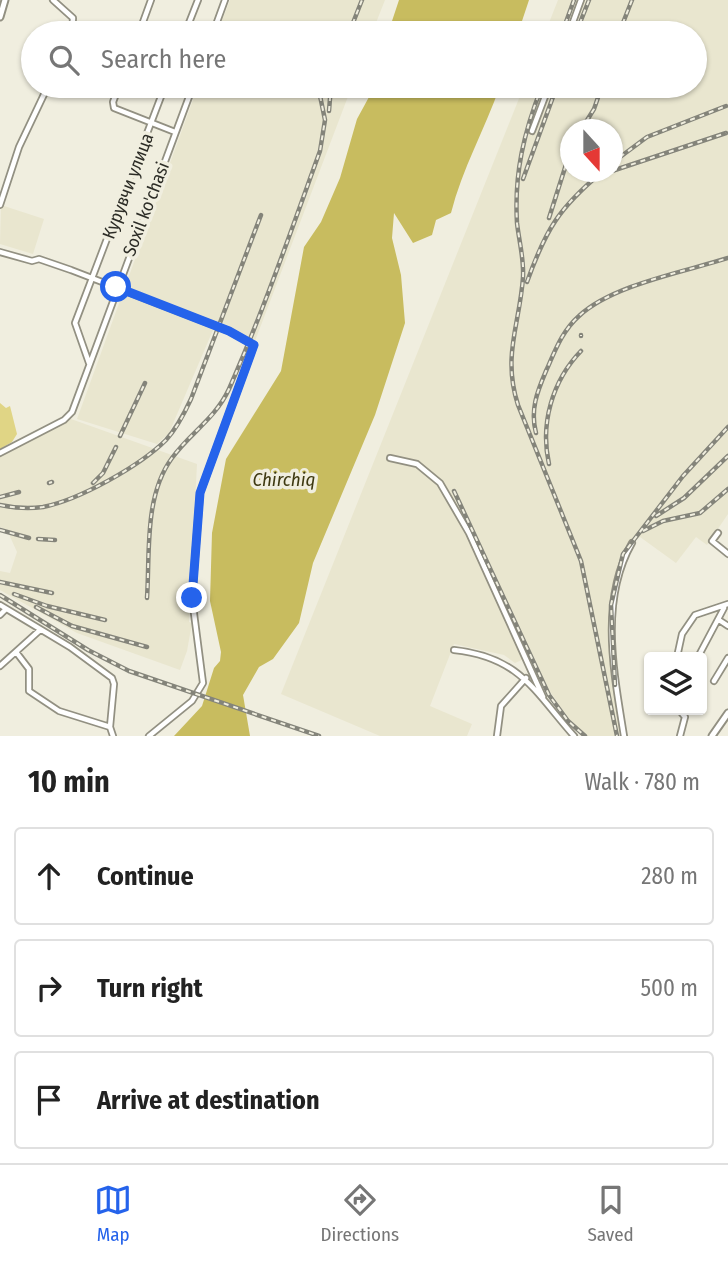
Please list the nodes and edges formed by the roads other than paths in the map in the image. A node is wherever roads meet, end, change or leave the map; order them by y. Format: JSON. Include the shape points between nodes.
{"nodes":[{"id":1,"x":5,"y":0,"type":"edge"},
{"id":2,"x":53,"y":0,"type":"edge"},
{"id":3,"x":151,"y":0,"type":"edge"},
{"id":4,"x":198,"y":0,"type":"edge"},
{"id":5,"x":225,"y":0,"type":"edge"},
{"id":6,"x":581,"y":0,"type":"edge"},
{"id":7,"x":0,"y":17,"type":"edge"},
{"id":8,"x":73,"y":21,"type":"edge"},
{"id":9,"x":143,"y":21,"type":"edge"},
{"id":10,"x":190,"y":21,"type":"edge"},
{"id":11,"x":217,"y":21,"type":"edge"},
{"id":12,"x":573,"y":21,"type":"edge"},
{"id":13,"x":42,"y":98,"type":"edge"},
{"id":14,"x":114,"y":98,"type":"edge"},
{"id":15,"x":161,"y":98,"type":"edge"},
{"id":16,"x":188,"y":98,"type":"edge"},
{"id":17,"x":544,"y":98,"type":"edge"},
{"id":18,"x":152,"y":123,"type":"junction"},
{"id":19,"x":531,"y":131,"type":"dead end"},
{"id":20,"x":175,"y":132,"type":"junction"},
{"id":21,"x":0,"y":205,"type":"edge"},
{"id":22,"x":0,"y":252,"type":"edge"},
{"id":23,"x":92,"y":279,"type":"junction"},
{"id":24,"x":116,"y":287,"type":"junction"},
{"id":25,"x":89,"y":364,"type":"junction"},
{"id":26,"x":0,"y":453,"type":"edge"},
{"id":27,"x":390,"y":458,"type":"dead end"},
{"id":28,"x":718,"y":533,"type":"dead end"},
{"id":29,"x":632,"y":542,"type":"dead end"},
{"id":30,"x":728,"y":554,"type":"edge"},
{"id":31,"x":0,"y":605,"type":"edge"},
{"id":32,"x":726,"y":606,"type":"edge"},
{"id":33,"x":6,"y":609,"type":"junction"},
{"id":34,"x":0,"y":615,"type":"edge"},
{"id":35,"x":719,"y":620,"type":"junction"},
{"id":36,"x":728,"y":626,"type":"edge"},
{"id":37,"x":40,"y":630,"type":"junction"},
{"id":38,"x":454,"y":650,"type":"dead end"},
{"id":39,"x":16,"y":652,"type":"junction"},
{"id":40,"x":678,"y":652,"type":"edge"},
{"id":41,"x":701,"y":652,"type":"edge"},
{"id":42,"x":728,"y":658,"type":"edge"},
{"id":43,"x":0,"y":666,"type":"edge"},
{"id":44,"x":526,"y":678,"type":"junction"},
{"id":45,"x":714,"y":681,"type":"dead end"},
{"id":46,"x":543,"y":697,"type":"junction"},
{"id":47,"x":728,"y":713,"type":"edge"},
{"id":48,"x":685,"y":717,"type":"edge"},
{"id":49,"x":110,"y":727,"type":"junction"},
{"id":50,"x":113,"y":736,"type":"edge"},
{"id":51,"x":149,"y":736,"type":"edge"},
{"id":52,"x":497,"y":736,"type":"edge"},
{"id":53,"x":573,"y":736,"type":"edge"},
{"id":54,"x":624,"y":736,"type":"edge"},
{"id":55,"x":680,"y":736,"type":"edge"},
{"id":56,"x":712,"y":736,"type":"edge"}],
"edges":[{"from":1,"to":7,"type":"street"},
{"from":2,"to":8,"type":"street"},
{"from":3,"to":9,"type":"street"},
{"from":4,"to":10,"type":"street"},
{"from":5,"to":11,"type":"street"},
{"from":6,"to":12,"type":"street"},
{"from":13,"to":21,"type":"street","via":[[19,147]]},
{"from":14,"to":18,"type":"street","via":[[114,108]]},
{"from":15,"to":18,"type":"street","name":"Курувчи улица"},
{"from":16,"to":20,"type":"street","name":"Soxil ko'chasi"},
{"from":17,"to":19,"type":"street"},
{"from":18,"to":20,"type":"street"},
{"from":18,"to":23,"type":"street","name":"Курувчи улица"},
{"from":20,"to":24,"type":"street","name":"Soxil ko'chasi"},
{"from":22,"to":23,"type":"street","via":[[39,259]]},
{"from":23,"to":24,"type":"street"},
{"from":23,"to":25,"type":"street","name":"Курувчи улица","via":[[75,323]]},
{"from":24,"to":25,"type":"street","name":"Soxil ko'chasi"},
{"from":24,"to":51,"type":"street","via":[[254,345],[200,493],[192,598],[203,683],[192,701]]},
{"from":25,"to":26,"type":"street","name":"Soxil ko'chasi","via":[[68,416]]},
{"from":27,"to":46,"type":"street","via":[[416,464],[440,483],[469,533]]},
{"from":28,"to":30,"type":"street","via":[[712,541]]},
{"from":29,"to":54,"type":"street","via":[[614,590],[612,629]]},
{"from":31,"to":33,"type":"street"},
{"from":32,"to":35,"type":"street"},
{"from":32,"to":40,"type":"street","via":[[695,615],[682,634]]},
{"from":33,"to":34,"type":"street"},
{"from":33,"to":37,"type":"street"},
{"from":35,"to":36,"type":"street"},
{"from":35,"to":41,"type":"street"},
{"from":37,"to":39,"type":"street"},
{"from":37,"to":49,"type":"street","via":[[111,678]]},
{"from":38,"to":44,"type":"street","via":[[493,658]]},
{"from":39,"to":43,"type":"street"},
{"from":39,"to":49,"type":"street","via":[[29,668],[29,691],[59,711]]},
{"from":42,"to":45,"type":"street"},
{"from":44,"to":46,"type":"street"},
{"from":44,"to":52,"type":"street","via":[[501,706]]},
{"from":46,"to":53,"type":"street"},
{"from":47,"to":56,"type":"street"},
{"from":48,"to":55,"type":"street"},
{"from":49,"to":50,"type":"street"}]}
